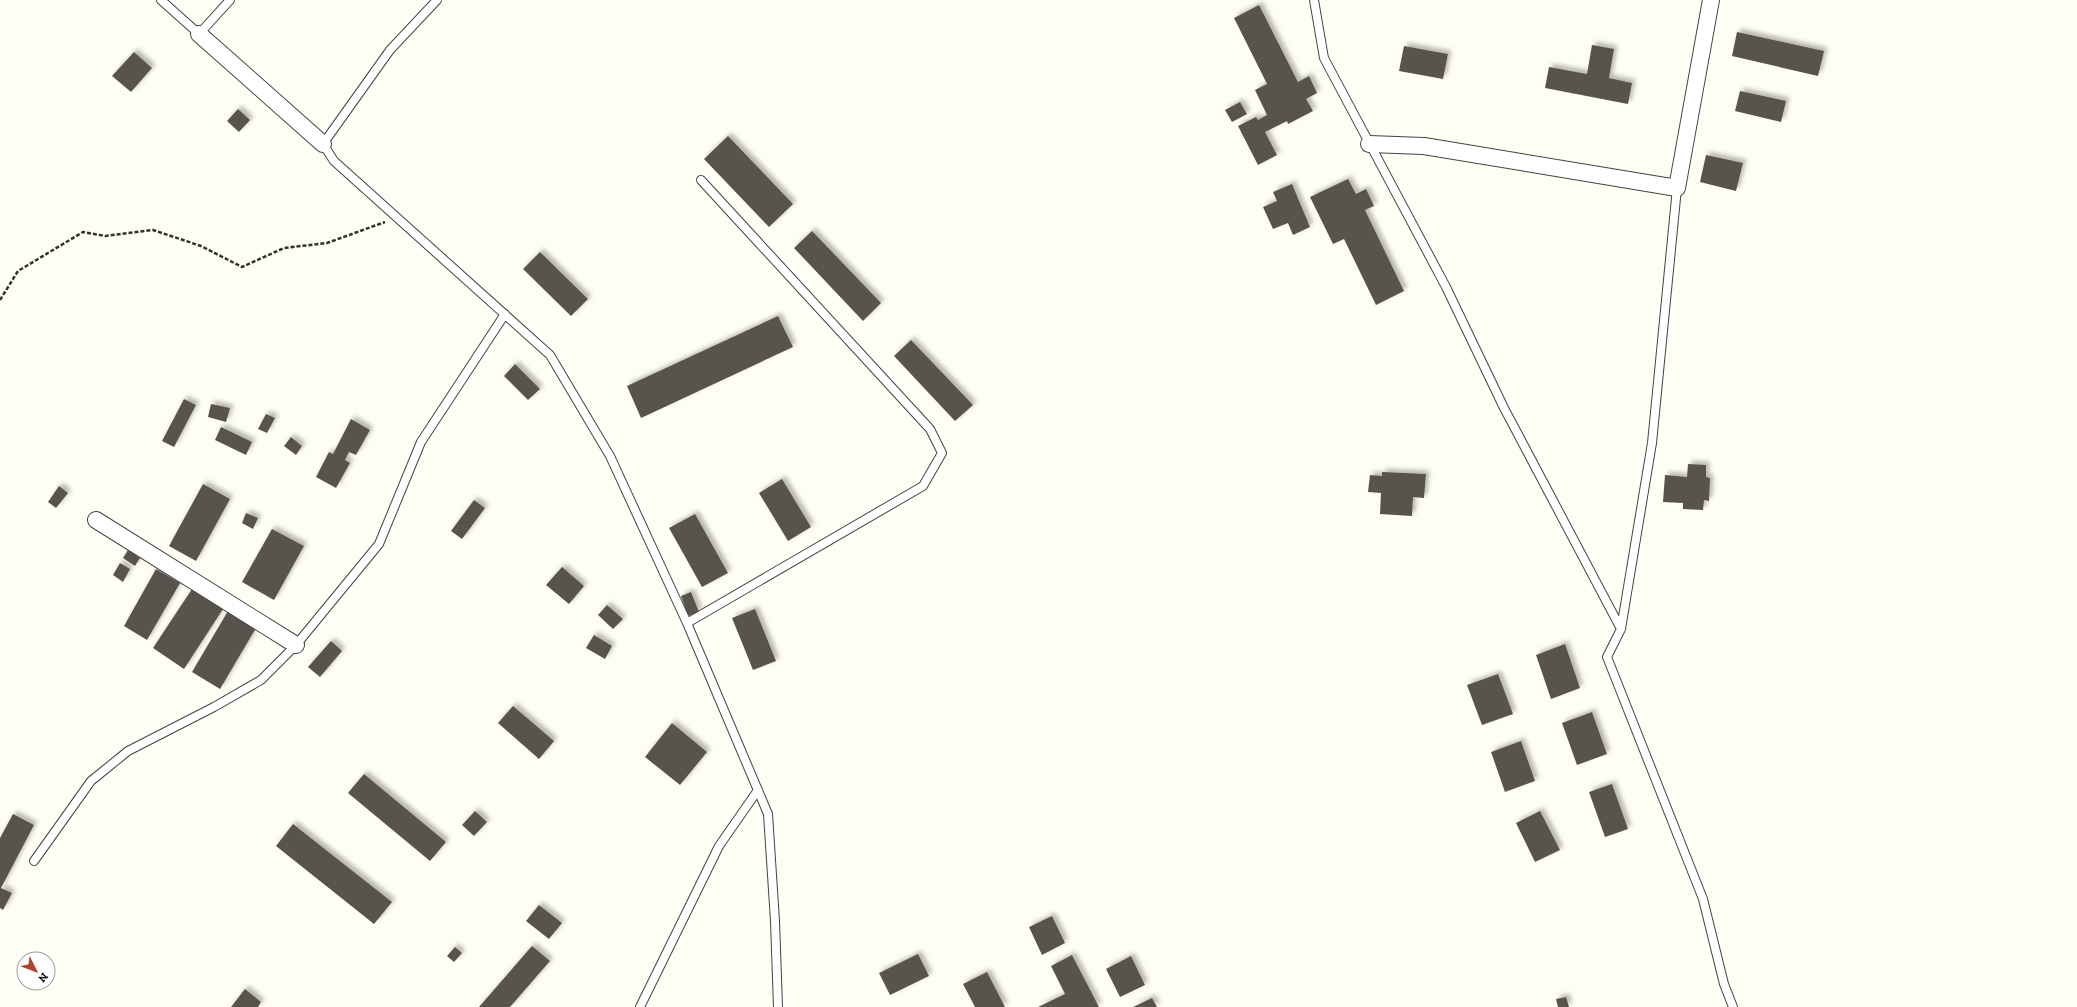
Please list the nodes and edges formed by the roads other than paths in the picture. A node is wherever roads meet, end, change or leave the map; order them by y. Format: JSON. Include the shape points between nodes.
{"nodes":[{"id":1,"x":161,"y":0,"type":"edge"},
{"id":2,"x":230,"y":0,"type":"edge"},
{"id":3,"x":437,"y":0,"type":"edge"},
{"id":4,"x":1314,"y":0,"type":"edge"},
{"id":5,"x":1711,"y":0,"type":"edge"},
{"id":6,"x":199,"y":34,"type":"junction"},
{"id":7,"x":323,"y":144,"type":"junction"},
{"id":8,"x":1369,"y":144,"type":"junction"},
{"id":9,"x":700,"y":180,"type":"dead end"},
{"id":10,"x":1678,"y":188,"type":"junction"},
{"id":11,"x":505,"y":314,"type":"junction"},
{"id":12,"x":96,"y":520,"type":"dead end"},
{"id":13,"x":687,"y":622,"type":"junction"},
{"id":14,"x":1621,"y":629,"type":"junction"},
{"id":15,"x":296,"y":645,"type":"junction"},
{"id":16,"x":758,"y":790,"type":"junction"},
{"id":17,"x":34,"y":861,"type":"dead end"},
{"id":18,"x":640,"y":1007,"type":"edge"},
{"id":19,"x":778,"y":1007,"type":"edge"},
{"id":20,"x":1733,"y":1007,"type":"edge"}],
"edges":[{"from":1,"to":6,"type":"lane"},
{"from":2,"to":6,"type":"lane"},
{"from":3,"to":7,"type":"lane","via":[[390,50]]},
{"from":4,"to":8,"type":"lane","via":[[1324,58]]},
{"from":5,"to":10,"type":"street"},
{"from":6,"to":7,"type":"street"},
{"from":7,"to":11,"type":"lane","via":[[334,161]]},
{"from":8,"to":10,"type":"street","via":[[1424,146]]},
{"from":8,"to":14,"type":"lane","via":[[1446,287],[1504,408]]},
{"from":9,"to":13,"type":"lane","via":[[930,429],[942,453],[923,486]]},
{"from":10,"to":14,"type":"lane","via":[[1652,443]]},
{"from":11,"to":13,"type":"lane","via":[[550,355],[606,449]]},
{"from":11,"to":15,"type":"lane","via":[[421,442],[379,544]]},
{"from":12,"to":15,"type":"street"},
{"from":13,"to":16,"type":"lane"},
{"from":14,"to":20,"type":"lane","via":[[1607,657],[1703,899],[1724,984]]},
{"from":15,"to":17,"type":"lane","via":[[261,680],[122,756],[91,781]]},
{"from":16,"to":18,"type":"lane","via":[[719,846]]},
{"from":16,"to":19,"type":"lane","via":[[768,814]]}]}
